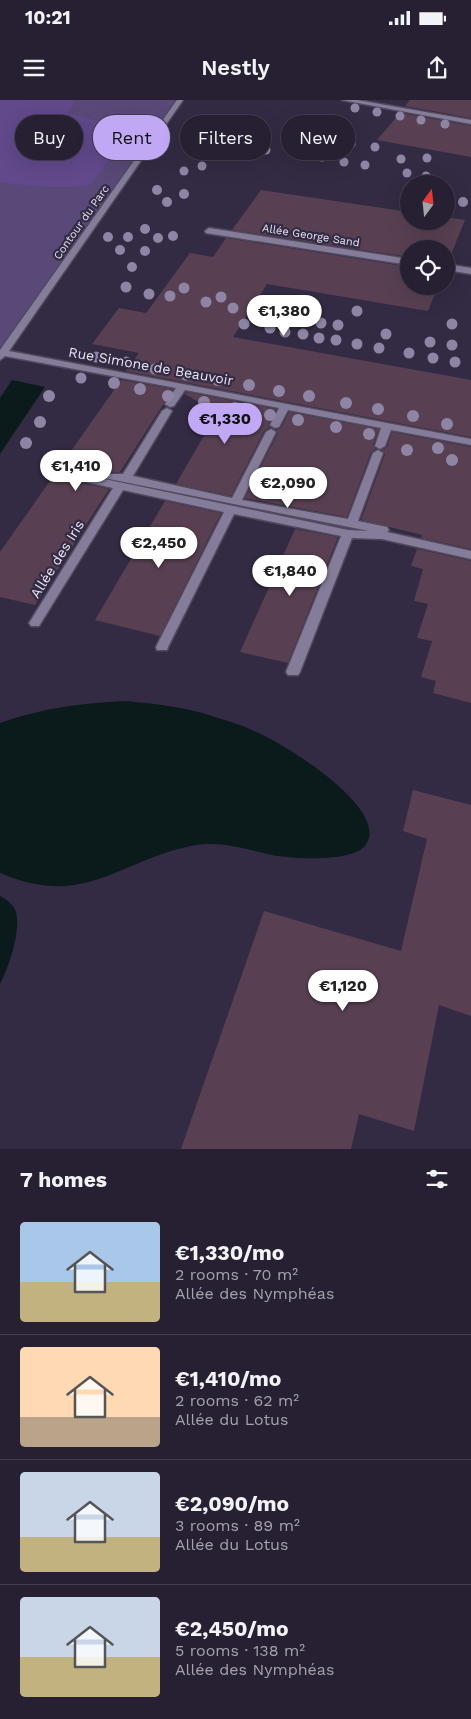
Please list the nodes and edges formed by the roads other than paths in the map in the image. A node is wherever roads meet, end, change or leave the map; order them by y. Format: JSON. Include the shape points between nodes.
{"nodes":[{"id":1,"x":180,"y":100,"type":"edge"},
{"id":2,"x":345,"y":100,"type":"edge"},
{"id":3,"x":471,"y":122,"type":"edge"},
{"id":4,"x":209,"y":231,"type":"dead end"},
{"id":5,"x":400,"y":261,"type":"edge"},
{"id":6,"x":455,"y":268,"type":"edge"},
{"id":7,"x":471,"y":271,"type":"edge"},
{"id":8,"x":1,"y":355,"type":"edge"},
{"id":9,"x":182,"y":386,"type":"junction"},
{"id":10,"x":285,"y":406,"type":"junction"},
{"id":11,"x":387,"y":427,"type":"junction"},
{"id":12,"x":471,"y":442,"type":"edge"},
{"id":13,"x":92,"y":473,"type":"dead end"},
{"id":14,"x":108,"y":476,"type":"dead end"},
{"id":15,"x":123,"y":482,"type":"junction"},
{"id":16,"x":232,"y":506,"type":"junction"},
{"id":17,"x":350,"y":529,"type":"junction"},
{"id":18,"x":471,"y":550,"type":"edge"},
{"id":19,"x":471,"y":554,"type":"edge"},
{"id":20,"x":35,"y":623,"type":"dead end"},
{"id":21,"x":162,"y":647,"type":"dead end"},
{"id":22,"x":293,"y":672,"type":"dead end"}],
"edges":[{"from":1,"to":8,"type":"street","name":"Contour du Parc"},
{"from":2,"to":3,"type":"street"},
{"from":4,"to":5,"type":"street","name":"Allée George Sand"},
{"from":6,"to":7,"type":"street"},
{"from":8,"to":9,"type":"street","name":"Rue Simone de Beauvoir"},
{"from":9,"to":10,"type":"street","name":"Rue Simone de Beauvoir"},
{"from":9,"to":15,"type":"street","name":"Allée des Iris"},
{"from":10,"to":11,"type":"street","name":"Rue Simone de Beauvoir"},
{"from":10,"to":16,"type":"street"},
{"from":11,"to":12,"type":"street","name":"Rue Simone de Beauvoir"},
{"from":11,"to":17,"type":"street"},
{"from":13,"to":15,"type":"street","via":[[85,473],[82,478]]},
{"from":14,"to":15,"type":"street"},
{"from":15,"to":16,"type":"street"},
{"from":15,"to":20,"type":"street","name":"Allée des Iris"},
{"from":16,"to":17,"type":"street"},
{"from":16,"to":21,"type":"street"},
{"from":17,"to":18,"type":"street"},
{"from":17,"to":19,"type":"street"},
{"from":17,"to":22,"type":"street"}]}
